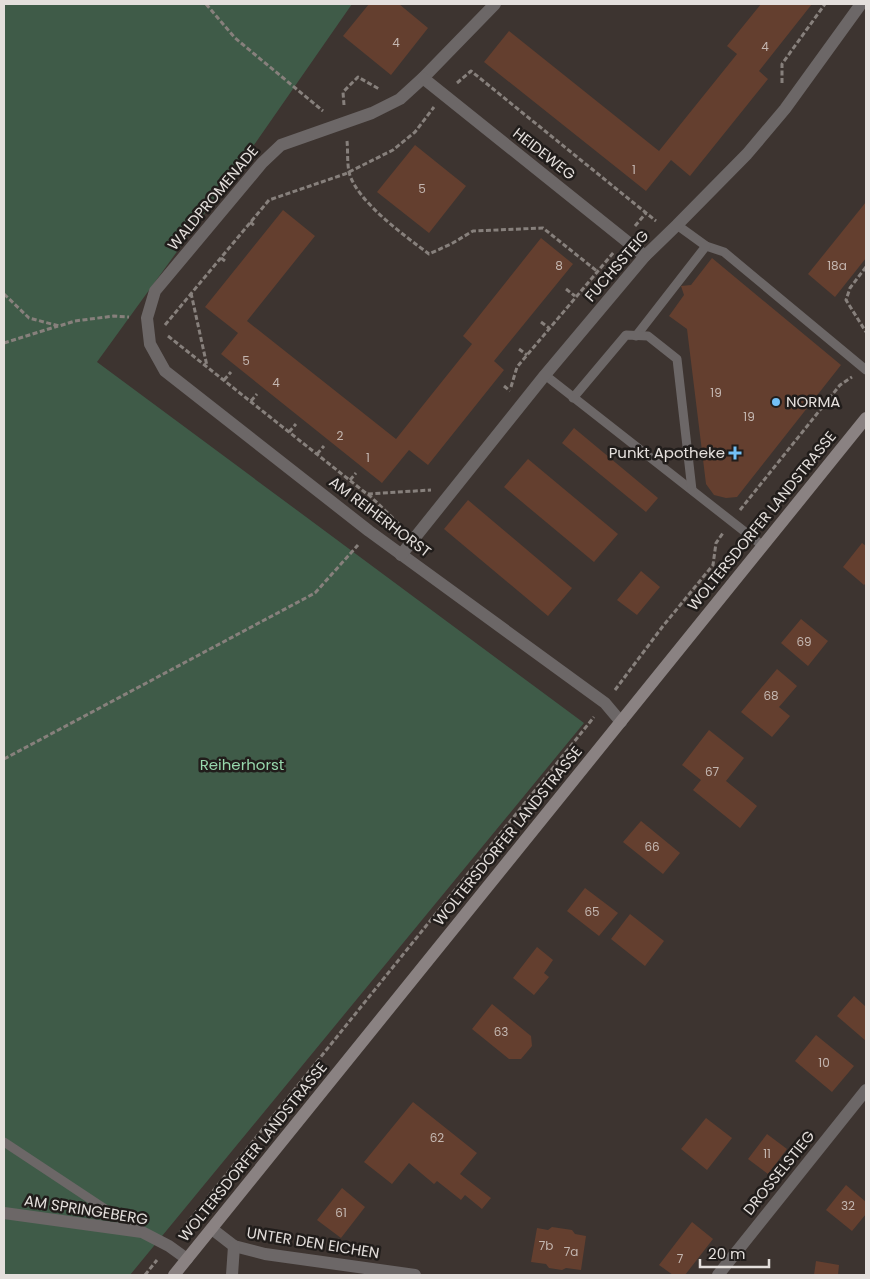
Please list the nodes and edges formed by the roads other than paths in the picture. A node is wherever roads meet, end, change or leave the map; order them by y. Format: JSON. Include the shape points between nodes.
{"nodes":[{"id":1,"x":495,"y":4,"type":"edge"},
{"id":2,"x":861,"y":4,"type":"edge"},
{"id":3,"x":423,"y":78,"type":"junction"},
{"id":4,"x":677,"y":225,"type":"junction"},
{"id":5,"x":706,"y":246,"type":"junction"},
{"id":6,"x":645,"y":256,"type":"junction"},
{"id":7,"x":147,"y":318,"type":"joint"},
{"id":8,"x":636,"y":336,"type":"junction"},
{"id":9,"x":865,"y":369,"type":"edge"},
{"id":10,"x":545,"y":375,"type":"junction"},
{"id":11,"x":573,"y":398,"type":"junction"},
{"id":12,"x":866,"y":418,"type":"edge"},
{"id":13,"x":692,"y":490,"type":"junction"},
{"id":14,"x":763,"y":546,"type":"junction"},
{"id":15,"x":401,"y":555,"type":"junction"},
{"id":16,"x":621,"y":722,"type":"junction"},
{"id":17,"x":866,"y":1090,"type":"edge"},
{"id":18,"x":4,"y":1142,"type":"edge"},
{"id":19,"x":4,"y":1213,"type":"edge"},
{"id":20,"x":212,"y":1229,"type":"junction"},
{"id":21,"x":142,"y":1232,"type":"junction"},
{"id":22,"x":234,"y":1246,"type":"junction"},
{"id":23,"x":187,"y":1259,"type":"junction"},
{"id":24,"x":174,"y":1275,"type":"edge"},
{"id":25,"x":232,"y":1275,"type":"edge"},
{"id":26,"x":415,"y":1275,"type":"edge"},
{"id":27,"x":718,"y":1275,"type":"edge"}],
"edges":[{"from":1,"to":3,"type":"street","name":"WALDPROMENADE"},
{"from":2,"to":4,"type":"street","name":"FUCHSSTEIG","via":[[790,103]]},
{"from":3,"to":6,"type":"street","name":"HEIDEWEG"},
{"from":3,"to":7,"type":"street","name":"WALDPROMENADE","via":[[400,99],[372,113],[281,145],[262,163],[155,291]]},
{"from":4,"to":5,"type":"lane"},
{"from":4,"to":6,"type":"street","name":"FUCHSSTEIG"},
{"from":5,"to":8,"type":"lane"},
{"from":5,"to":9,"type":"lane","via":[[724,252]]},
{"from":6,"to":10,"type":"street","name":"FUCHSSTEIG"},
{"from":7,"to":15,"type":"street","name":"AM REIHERHORST","via":[[150,344],[165,370]]},
{"from":8,"to":11,"type":"lane","via":[[626,336]]},
{"from":8,"to":13,"type":"lane","via":[[648,336],[676,359]]},
{"from":10,"to":11,"type":"lane"},
{"from":10,"to":15,"type":"street","name":"FUCHSSTEIG"},
{"from":11,"to":13,"type":"lane"},
{"from":12,"to":14,"type":"main road","name":"WOLTERSDORFER LANDSTRASSE"},
{"from":13,"to":14,"type":"lane"},
{"from":14,"to":16,"type":"main road","name":"WOLTERSDORFER LANDSTRASSE"},
{"from":15,"to":16,"type":"street","name":"AM REIHERHORST","via":[[605,703]]},
{"from":16,"to":20,"type":"main road","name":"WOLTERSDORFER LANDSTRASSE"},
{"from":17,"to":27,"type":"street","name":"DROSSELSTIEG"},
{"from":18,"to":21,"type":"lane"},
{"from":19,"to":21,"type":"street","name":"AM SPRINGEBERG"},
{"from":20,"to":22,"type":"street","name":"UNTER DEN EICHEN"},
{"from":20,"to":23,"type":"main road","name":"WOLTERSDORFER LANDSTRASSE"},
{"from":21,"to":23,"type":"street","name":"AM SPRINGEBERG"},
{"from":22,"to":25,"type":"street"},
{"from":22,"to":26,"type":"street","name":"UNTER DEN EICHEN","via":[[265,1254]]},
{"from":23,"to":24,"type":"main road","name":"WOLTERSDORFER LANDSTRASSE"}]}
